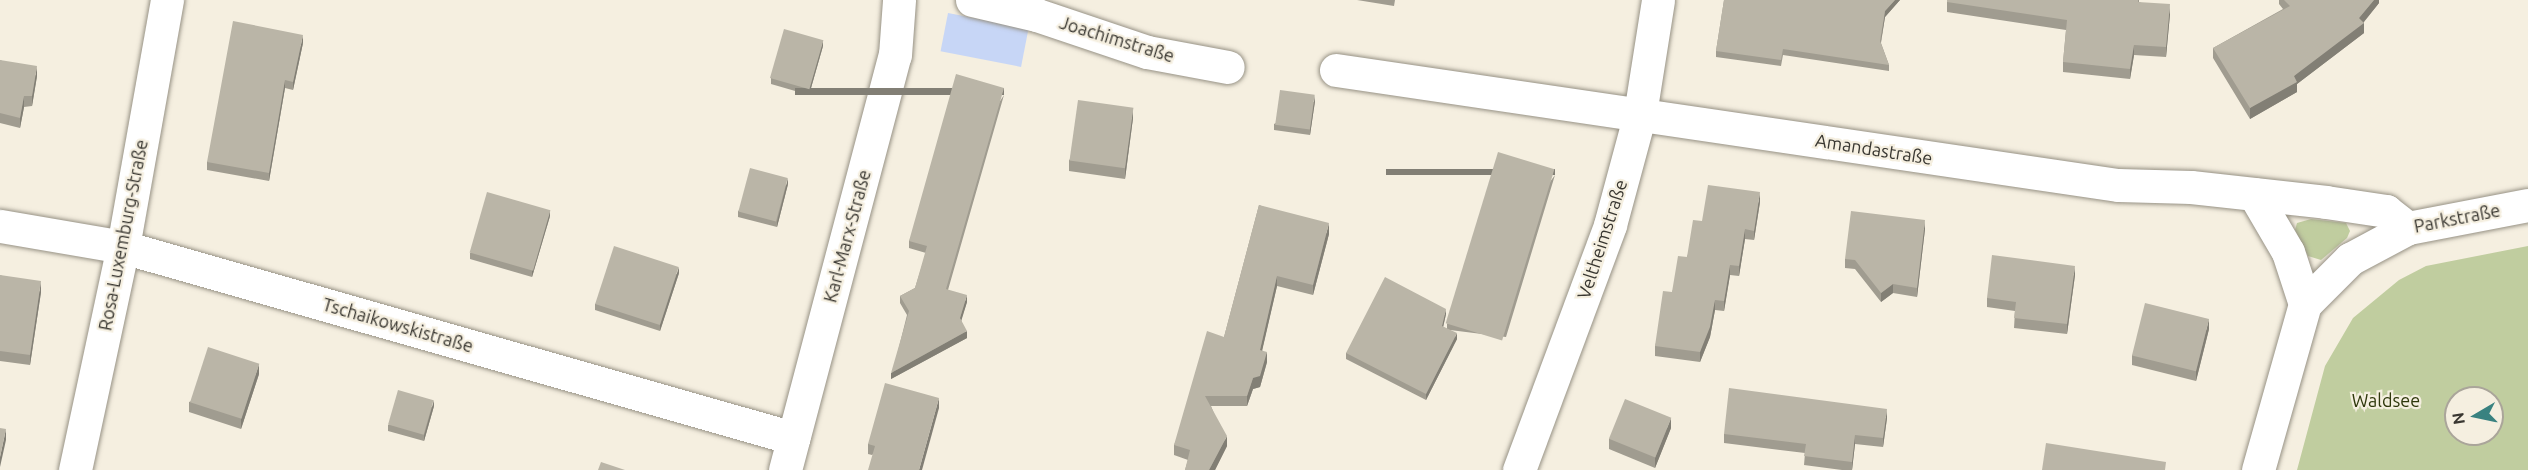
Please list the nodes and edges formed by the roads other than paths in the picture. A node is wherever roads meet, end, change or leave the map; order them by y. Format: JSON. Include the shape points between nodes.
{"nodes":[{"id":1,"x":167,"y":0,"type":"edge"},
{"id":2,"x":899,"y":0,"type":"edge"},
{"id":3,"x":972,"y":0,"type":"edge"},
{"id":4,"x":1659,"y":0,"type":"edge"},
{"id":5,"x":1228,"y":67,"type":"dead end"},
{"id":6,"x":1336,"y":70,"type":"dead end"},
{"id":7,"x":1640,"y":114,"type":"junction"},
{"id":8,"x":2254,"y":194,"type":"junction"},
{"id":9,"x":2528,"y":205,"type":"edge"},
{"id":10,"x":0,"y":226,"type":"edge"},
{"id":11,"x":2408,"y":228,"type":"junction"},
{"id":12,"x":123,"y":247,"type":"junction"},
{"id":13,"x":2306,"y":304,"type":"junction"},
{"id":14,"x":793,"y":438,"type":"junction"},
{"id":15,"x":75,"y":470,"type":"edge"},
{"id":16,"x":785,"y":470,"type":"edge"},
{"id":17,"x":1519,"y":470,"type":"edge"},
{"id":18,"x":2258,"y":470,"type":"edge"}],
"edges":[{"from":1,"to":12,"type":"street","name":"Rosa-Luxemburg-Straße"},
{"from":2,"to":14,"type":"street","name":"Karl-Marx-Straße","via":[[895,55]]},
{"from":3,"to":5,"type":"street","name":"Joachimstraße","via":[[1038,15],[1147,52]]},
{"from":4,"to":7,"type":"street","name":"Veltheimstraße"},
{"from":6,"to":7,"type":"street","name":"Amandastraße"},
{"from":7,"to":8,"type":"street","name":"Amandastraße","via":[[2118,185]]},
{"from":7,"to":17,"type":"street","name":"Veltheimstraße","via":[[1610,225]]},
{"from":8,"to":11,"type":"street","name":"Amandastraße","via":[[2386,211]]},
{"from":8,"to":13,"type":"street","via":[[2288,252]]},
{"from":9,"to":11,"type":"street","name":"Parkstraße"},
{"from":10,"to":12,"type":"street","name":"Tschaikowskistraße"},
{"from":11,"to":13,"type":"street","name":"Parkstraße","via":[[2350,259]]},
{"from":12,"to":14,"type":"street","name":"Tschaikowskistraße"},
{"from":12,"to":15,"type":"street","name":"Rosa-Luxemburg-Straße"},
{"from":13,"to":18,"type":"street","name":"Parkstraße"},
{"from":14,"to":16,"type":"street","name":"Karl-Marx-Straße"}]}
